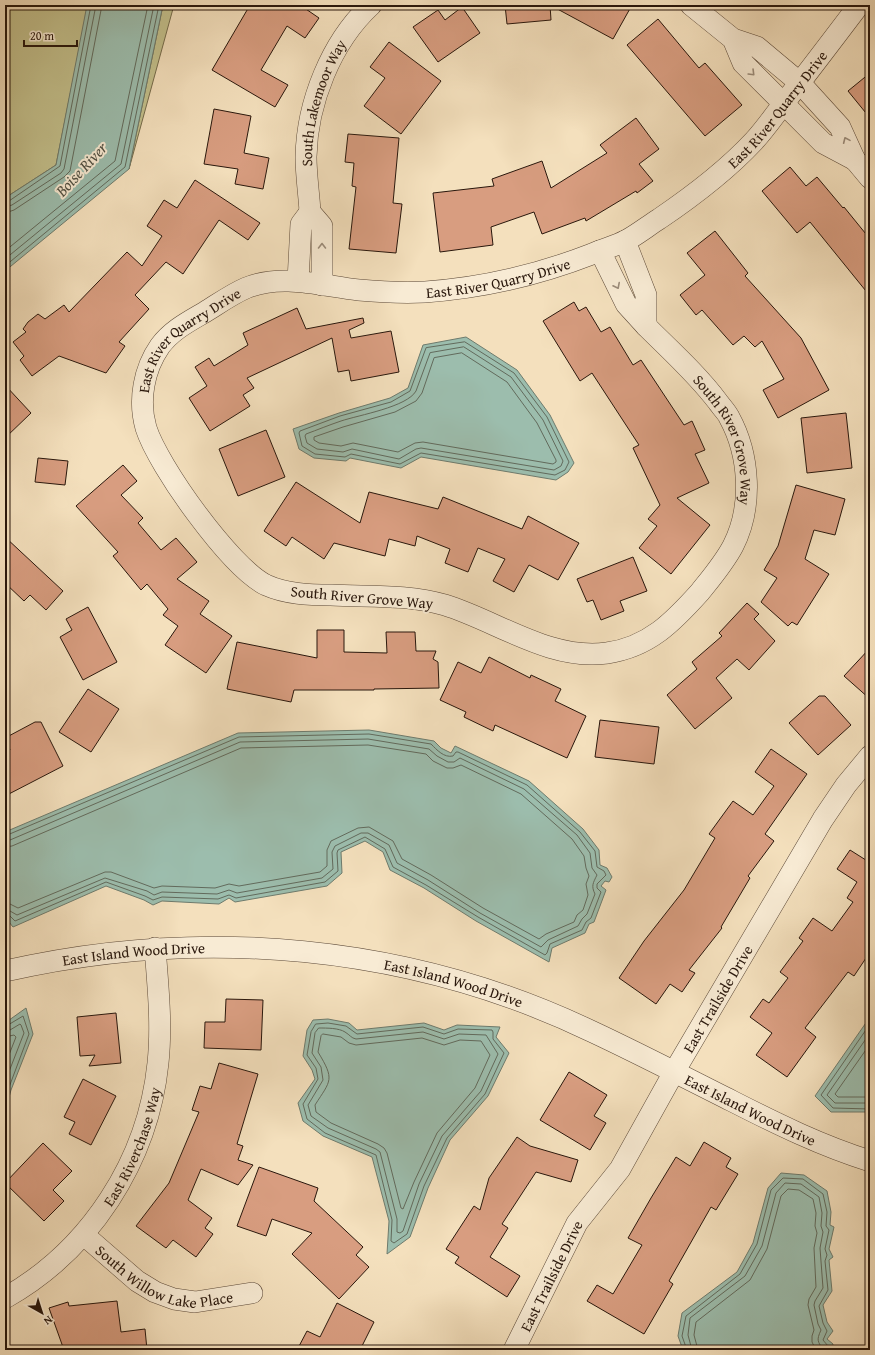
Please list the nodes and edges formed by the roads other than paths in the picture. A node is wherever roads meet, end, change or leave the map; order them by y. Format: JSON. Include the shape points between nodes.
{"nodes":[{"id":1,"x":371,"y":5,"type":"edge"},
{"id":2,"x":691,"y":5,"type":"edge"},
{"id":3,"x":859,"y":5,"type":"edge"},
{"id":4,"x":733,"y":39,"type":"junction"},
{"id":5,"x":800,"y":83,"type":"junction"},
{"id":6,"x":783,"y":104,"type":"junction"},
{"id":7,"x":855,"y":160,"type":"junction"},
{"id":8,"x":870,"y":178,"type":"edge"},
{"id":9,"x":310,"y":212,"type":"junction"},
{"id":10,"x":625,"y":241,"type":"junction"},
{"id":11,"x":600,"y":251,"type":"junction"},
{"id":12,"x":298,"y":282,"type":"junction"},
{"id":13,"x":322,"y":285,"type":"junction"},
{"id":14,"x":646,"y":326,"type":"junction"},
{"id":15,"x":155,"y":449,"type":"joint"},
{"id":16,"x":870,"y":756,"type":"edge"},
{"id":17,"x":155,"y":948,"type":"junction"},
{"id":18,"x":5,"y":971,"type":"edge"},
{"id":19,"x":674,"y":1072,"type":"junction"},
{"id":20,"x":870,"y":1161,"type":"edge"},
{"id":21,"x":84,"y":1234,"type":"junction"},
{"id":22,"x":252,"y":1293,"type":"dead end"},
{"id":23,"x":5,"y":1298,"type":"edge"},
{"id":24,"x":514,"y":1350,"type":"edge"}],
"edges":[{"from":1,"to":9,"type":"street","name":"South Lakemoor Way","via":[[348,32],[319,86],[311,116],[306,157]]},
{"from":2,"to":4,"type":"street"},
{"from":3,"to":5,"type":"street","name":"East River Quarry Drive"},
{"from":4,"to":5,"type":"street","via":[[758,47]]},
{"from":4,"to":6,"type":"street","one_way":true,"via":[[743,63]]},
{"from":5,"to":6,"type":"street","name":"East River Quarry Drive"},
{"from":7,"to":5,"type":"street","one_way":true,"via":[[840,127]]},
{"from":6,"to":7,"type":"street","via":[[823,143]]},
{"from":6,"to":10,"type":"street","name":"East River Quarry Drive","via":[[755,140],[714,179]]},
{"from":7,"to":8,"type":"street"},
{"from":9,"to":12,"type":"street","via":[[301,224]]},
{"from":13,"to":9,"type":"street","one_way":true,"via":[[322,226]]},
{"from":10,"to":11,"type":"street","name":"East River Quarry Drive"},
{"from":10,"to":14,"type":"street","via":[[646,295]]},
{"from":11,"to":13,"type":"street","name":"East River Quarry Drive","via":[[535,274],[461,289],[394,292]]},
{"from":11,"to":14,"type":"street","name":"South River Grove Way","one_way":true,"via":[[626,304]]},
{"from":12,"to":13,"type":"street","name":"East River Quarry Drive"},
{"from":12,"to":15,"type":"street","name":"East River Quarry Drive","via":[[273,281],[247,288],[178,327],[163,342],[152,359],[144,380],[142,404],[146,427]]},
{"from":14,"to":15,"type":"street","name":"South River Grove Way","via":[[705,384],[729,416],[742,450],[747,484],[742,521],[735,542],[717,572],[680,614],[659,632],[636,645],[610,653],[586,654],[552,648],[466,612],[415,598],[299,594],[265,584],[240,566],[197,514]]},
{"from":16,"to":19,"type":"street","name":"East Trailside Drive","via":[[846,784],[823,819]]},
{"from":17,"to":18,"type":"street","name":"East Island Wood Drive","via":[[94,954]]},
{"from":17,"to":19,"type":"street","name":"East Island Wood Drive","via":[[228,947],[291,950],[414,970],[474,986],[533,1006]]},
{"from":17,"to":21,"type":"street","name":"East Riverchase Way","via":[[160,1041],[156,1084],[143,1132],[130,1165],[109,1201]]},
{"from":19,"to":20,"type":"street","name":"East Island Wood Drive","via":[[792,1131],[830,1148]]},
{"from":19,"to":24,"type":"street","name":"East Trailside Drive","via":[[620,1169],[577,1222]]},
{"from":21,"to":22,"type":"street","name":"South Willow Lake Place","via":[[137,1281],[155,1292],[174,1299],[195,1302]]},
{"from":21,"to":23,"type":"street","name":"East Riverchase Way","via":[[65,1254],[32,1281]]}]}
